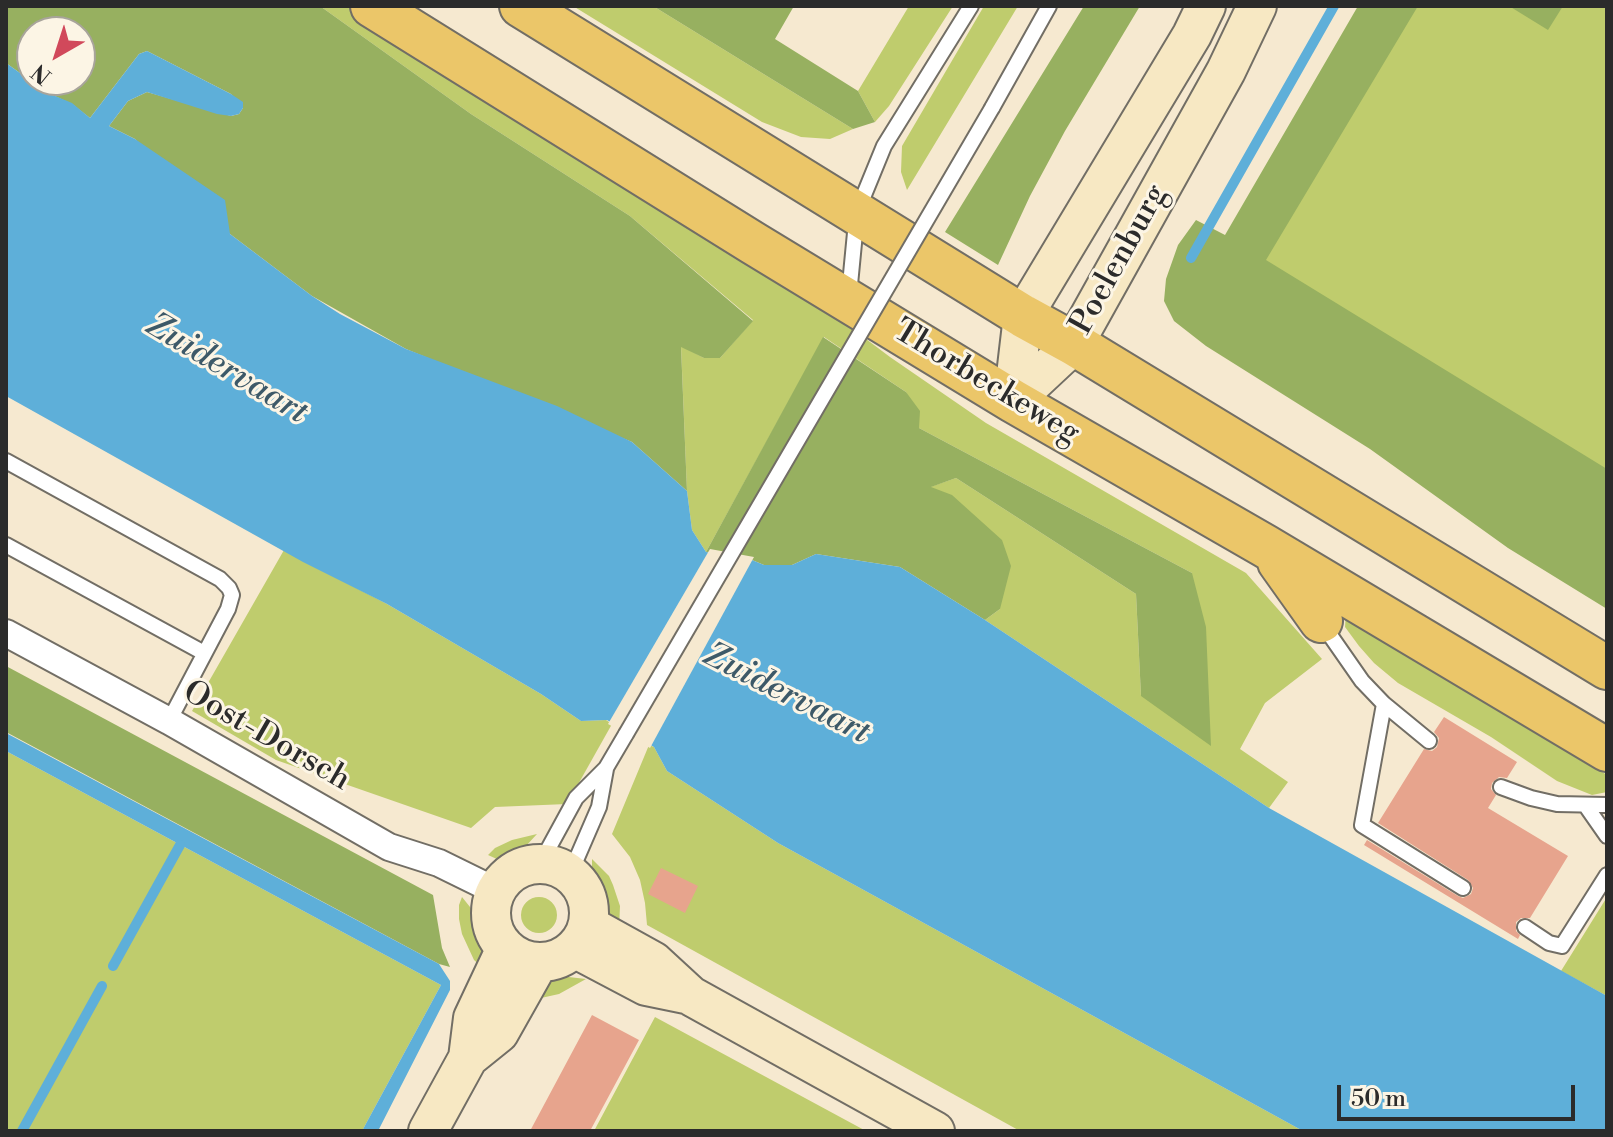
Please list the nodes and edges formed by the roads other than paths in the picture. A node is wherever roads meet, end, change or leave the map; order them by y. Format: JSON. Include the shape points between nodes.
{"nodes":[{"id":1,"x":372,"y":6,"type":"edge"},
{"id":2,"x":521,"y":6,"type":"edge"},
{"id":3,"x":971,"y":6,"type":"edge"},
{"id":4,"x":1049,"y":6,"type":"edge"},
{"id":5,"x":1206,"y":6,"type":"edge"},
{"id":6,"x":1257,"y":6,"type":"edge"},
{"id":7,"x":857,"y":212,"type":"junction"},
{"id":8,"x":849,"y":301,"type":"junction"},
{"id":9,"x":1023,"y":316,"type":"junction"},
{"id":10,"x":1074,"y":344,"type":"junction"},
{"id":11,"x":1013,"y":401,"type":"junction"},
{"id":12,"x":6,"y":461,"type":"edge"},
{"id":13,"x":6,"y":545,"type":"edge"},
{"id":14,"x":1265,"y":546,"type":"junction"},
{"id":15,"x":1321,"y":621,"type":"joint"},
{"id":16,"x":6,"y":633,"type":"edge"},
{"id":17,"x":204,"y":653,"type":"junction"},
{"id":18,"x":1607,"y":668,"type":"edge"},
{"id":19,"x":1384,"y":704,"type":"junction"},
{"id":20,"x":169,"y":721,"type":"junction"},
{"id":21,"x":1429,"y":741,"type":"dead end"},
{"id":22,"x":1607,"y":750,"type":"edge"},
{"id":23,"x":606,"y":768,"type":"junction"},
{"id":24,"x":1501,"y":787,"type":"dead end"},
{"id":25,"x":1607,"y":805,"type":"edge"},
{"id":26,"x":1586,"y":806,"type":"junction"},
{"id":27,"x":1607,"y":836,"type":"edge"},
{"id":28,"x":555,"y":869,"type":"junction"},
{"id":29,"x":1607,"y":875,"type":"edge"},
{"id":30,"x":1463,"y":888,"type":"dead end"},
{"id":31,"x":496,"y":891,"type":"junction"},
{"id":32,"x":1525,"y":927,"type":"dead end"},
{"id":33,"x":581,"y":937,"type":"junction"},
{"id":34,"x":522,"y":955,"type":"junction"},
{"id":35,"x":428,"y":1131,"type":"edge"},
{"id":36,"x":935,"y":1131,"type":"edge"}],
"edges":[{"from":1,"to":8,"type":"main road","name":"Thorbeckeweg"},
{"from":2,"to":7,"type":"main road"},
{"from":3,"to":7,"type":"lane","via":[[884,146]]},
{"from":4,"to":23,"type":"lane","bridge":true},
{"from":5,"to":9,"type":"street","name":"Poelenburg"},
{"from":6,"to":10,"type":"street","name":"Poelenburg"},
{"from":7,"to":8,"type":"lane"},
{"from":7,"to":9,"type":"main road"},
{"from":8,"to":11,"type":"main road","name":"Thorbeckeweg"},
{"from":9,"to":10,"type":"main road"},
{"from":9,"to":11,"type":"street","name":"Poelenburg"},
{"from":10,"to":11,"type":"street","name":"Poelenburg"},
{"from":10,"to":18,"type":"main road"},
{"from":11,"to":14,"type":"main road","name":"Thorbeckeweg"},
{"from":12,"to":17,"type":"lane","via":[[220,579],[232,595]]},
{"from":13,"to":17,"type":"lane"},
{"from":14,"to":15,"type":"main road"},
{"from":14,"to":22,"type":"main road","name":"Thorbeckeweg"},
{"from":15,"to":19,"type":"lane"},
{"from":16,"to":20,"type":"street","name":"Oost-Dorsch"},
{"from":17,"to":20,"type":"lane"},
{"from":19,"to":21,"type":"lane"},
{"from":19,"to":30,"type":"lane","via":[[1362,825]]},
{"from":20,"to":31,"type":"street","name":"Oost-Dorsch","via":[[389,847],[439,863]]},
{"from":23,"to":28,"type":"lane","via":[[599,807]]},
{"from":23,"to":28,"type":"lane","via":[[576,798]]},
{"from":24,"to":26,"type":"lane","via":[[1557,804]]},
{"from":25,"to":26,"type":"lane"},
{"from":26,"to":27,"type":"lane"},
{"from":28,"to":31,"type":"street","via":[[519,868]]},
{"from":28,"to":33,"type":"street","via":[[587,897],[589,911]]},
{"from":29,"to":32,"type":"lane","via":[[1562,946]]},
{"from":31,"to":34,"type":"street","via":[[491,911],[495,931]]},
{"from":33,"to":34,"type":"street","via":[[563,956]]},
{"from":33,"to":36,"type":"street","via":[[653,961],[691,996]]},
{"from":34,"to":35,"type":"street","via":[[499,1033],[468,1058]]}]}
